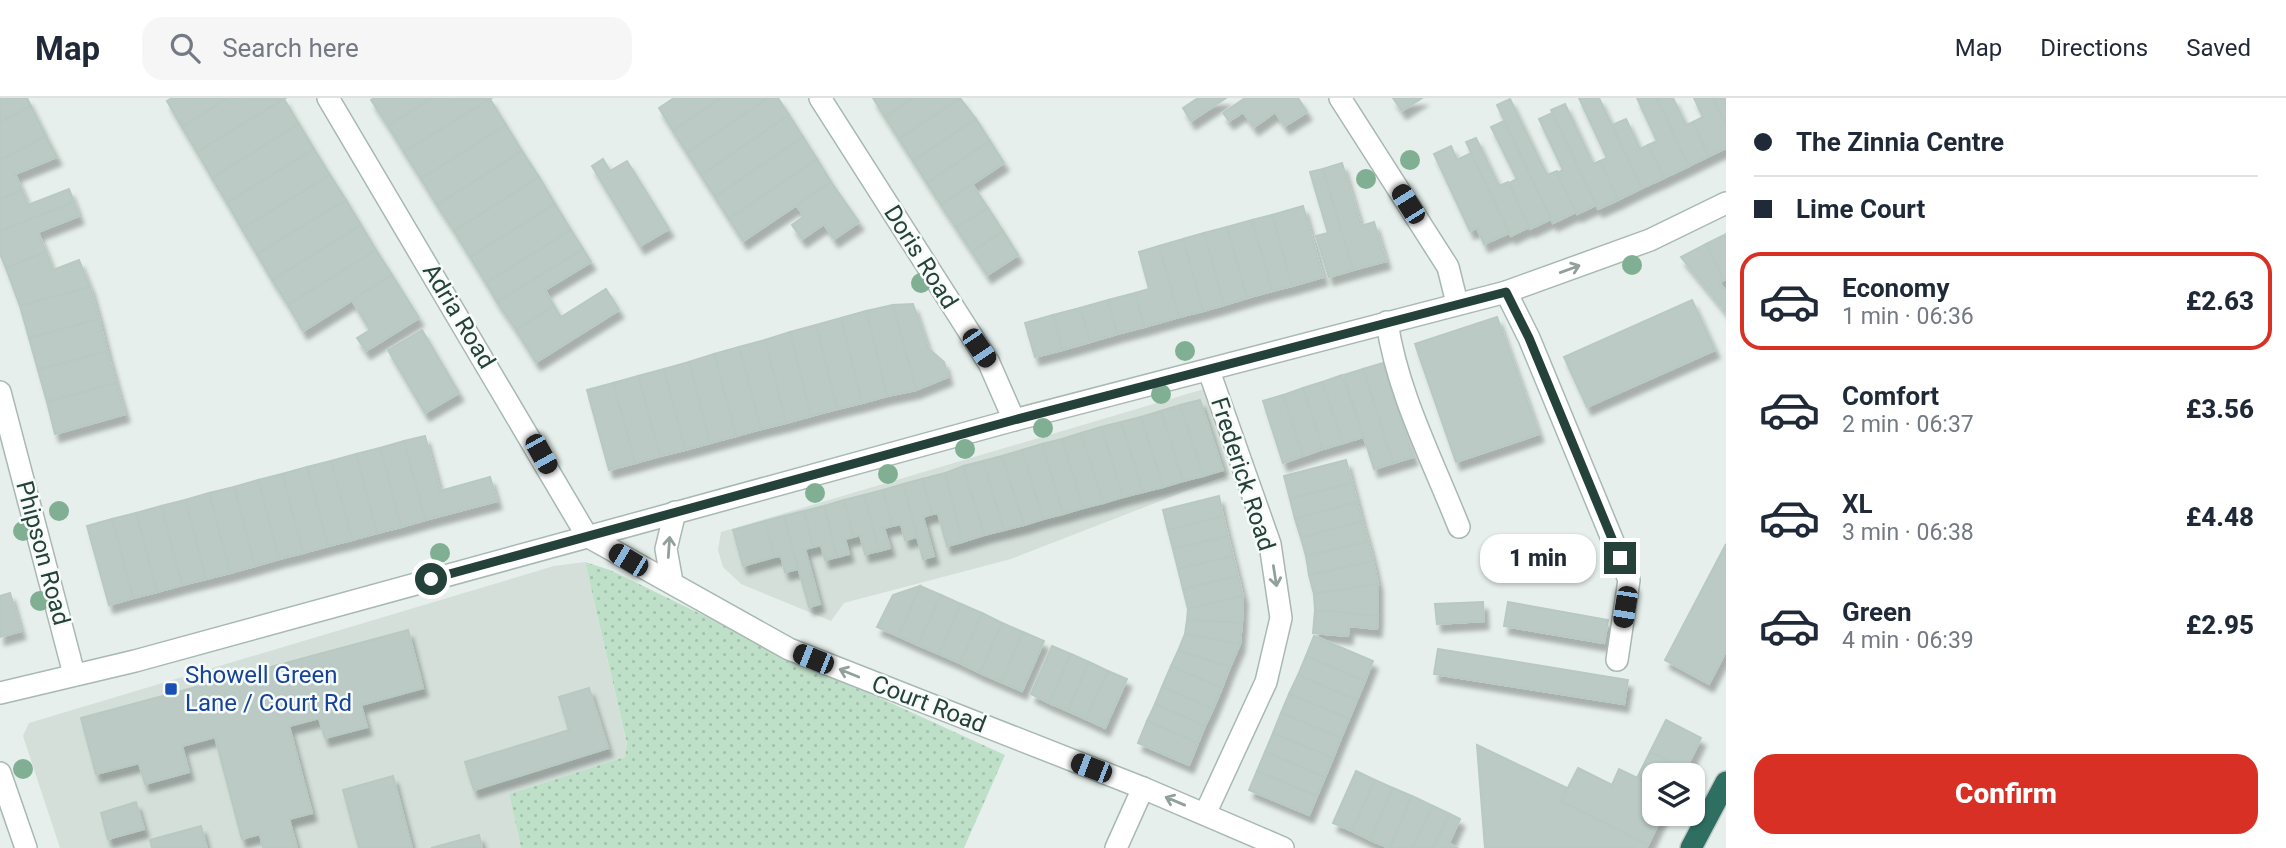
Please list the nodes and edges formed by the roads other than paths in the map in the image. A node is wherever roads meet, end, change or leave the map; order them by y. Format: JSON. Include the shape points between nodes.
{"nodes":[{"id":1,"x":328,"y":98,"type":"edge"},
{"id":2,"x":820,"y":98,"type":"edge"},
{"id":3,"x":1340,"y":98,"type":"edge"},
{"id":4,"x":1726,"y":203,"type":"edge"},
{"id":5,"x":1506,"y":292,"type":"junction"},
{"id":6,"x":1457,"y":303,"type":"junction"},
{"id":7,"x":1387,"y":322,"type":"junction"},
{"id":8,"x":1209,"y":371,"type":"junction"},
{"id":9,"x":0,"y":392,"type":"edge"},
{"id":10,"x":1014,"y":420,"type":"junction"},
{"id":11,"x":675,"y":512,"type":"junction"},
{"id":12,"x":1459,"y":527,"type":"dead end"},
{"id":13,"x":587,"y":536,"type":"junction"},
{"id":14,"x":672,"y":582,"type":"junction"},
{"id":15,"x":1616,"y":660,"type":"dead end"},
{"id":16,"x":74,"y":674,"type":"junction"},
{"id":17,"x":0,"y":693,"type":"edge"},
{"id":18,"x":0,"y":773,"type":"edge"},
{"id":19,"x":1726,"y":782,"type":"edge"},
{"id":20,"x":1143,"y":788,"type":"junction"},
{"id":21,"x":1205,"y":814,"type":"junction"},
{"id":22,"x":26,"y":848,"type":"edge"},
{"id":23,"x":1116,"y":848,"type":"edge"},
{"id":24,"x":1283,"y":848,"type":"edge"},
{"id":25,"x":1691,"y":848,"type":"edge"}],
"edges":[{"from":1,"to":13,"type":"street","name":"Adria Road"},
{"from":2,"to":10,"type":"street","name":"Doris Road","via":[[989,363]]},
{"from":3,"to":6,"type":"street","via":[[1448,267]]},
{"from":5,"to":4,"type":"street","one_way":true,"via":[[1650,240]]},
{"from":5,"to":6,"type":"street"},
{"from":5,"to":15,"type":"street","via":[[1629,580]]},
{"from":6,"to":7,"type":"street"},
{"from":7,"to":8,"type":"street"},
{"from":7,"to":12,"type":"street","via":[[1411,406]]},
{"from":8,"to":10,"type":"street"},
{"from":8,"to":21,"type":"street","name":"Frederick Road","one_way":true,"via":[[1270,544],[1281,618],[1266,682]]},
{"from":9,"to":16,"type":"street","name":"Phipson Road"},
{"from":10,"to":11,"type":"street"},
{"from":11,"to":13,"type":"street"},
{"from":14,"to":11,"type":"street","one_way":true,"via":[[666,548]]},
{"from":13,"to":14,"type":"street","name":"Court Road"},
{"from":13,"to":16,"type":"street"},
{"from":20,"to":14,"type":"street","name":"Court Road","one_way":true,"via":[[789,649]]},
{"from":16,"to":17,"type":"street"},
{"from":18,"to":22,"type":"street"},
{"from":19,"to":25,"type":"highway"},
{"from":21,"to":20,"type":"street","name":"Court Road","one_way":true},
{"from":20,"to":23,"type":"street"},
{"from":21,"to":24,"type":"street","name":"Court Road"}]}
